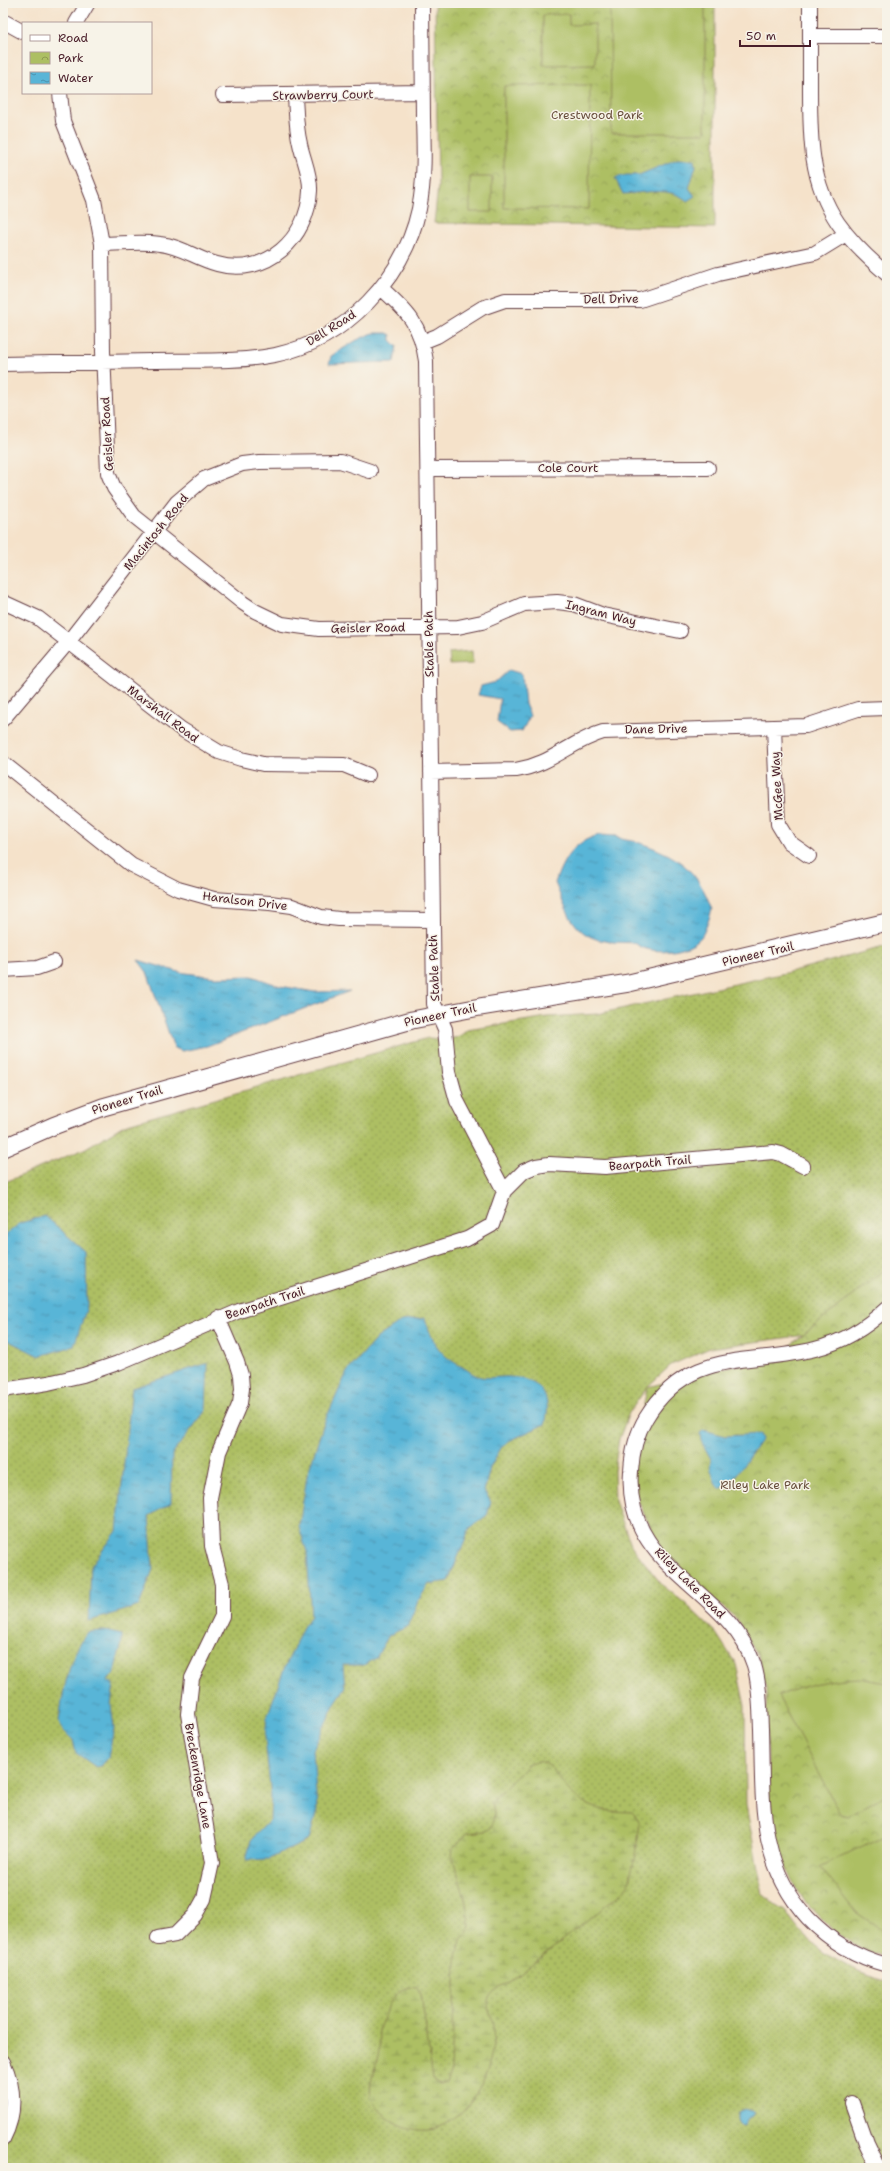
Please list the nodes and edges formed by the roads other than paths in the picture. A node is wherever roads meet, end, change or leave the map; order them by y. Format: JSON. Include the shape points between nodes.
{"nodes":[{"id":1,"x":88,"y":3,"type":"edge"},
{"id":2,"x":422,"y":3,"type":"edge"},
{"id":3,"x":810,"y":3,"type":"edge"},
{"id":4,"x":3,"y":22,"type":"edge"},
{"id":5,"x":77,"y":22,"type":"edge"},
{"id":6,"x":22,"y":32,"type":"edge"},
{"id":7,"x":810,"y":36,"type":"junction"},
{"id":8,"x":887,"y":36,"type":"edge"},
{"id":9,"x":423,"y":92,"type":"junction"},
{"id":10,"x":60,"y":94,"type":"edge"},
{"id":11,"x":223,"y":95,"type":"dead end"},
{"id":12,"x":295,"y":96,"type":"junction"},
{"id":13,"x":846,"y":234,"type":"junction"},
{"id":14,"x":102,"y":244,"type":"junction"},
{"id":15,"x":887,"y":274,"type":"edge"},
{"id":16,"x":381,"y":288,"type":"junction"},
{"id":17,"x":422,"y":342,"type":"junction"},
{"id":18,"x":104,"y":362,"type":"junction"},
{"id":19,"x":3,"y":364,"type":"edge"},
{"id":20,"x":708,"y":468,"type":"dead end"},
{"id":21,"x":428,"y":469,"type":"junction"},
{"id":22,"x":370,"y":471,"type":"dead end"},
{"id":23,"x":154,"y":532,"type":"junction"},
{"id":24,"x":3,"y":602,"type":"edge"},
{"id":25,"x":429,"y":627,"type":"junction"},
{"id":26,"x":680,"y":631,"type":"dead end"},
{"id":27,"x":69,"y":641,"type":"junction"},
{"id":28,"x":887,"y":708,"type":"edge"},
{"id":29,"x":3,"y":720,"type":"edge"},
{"id":30,"x":774,"y":727,"type":"junction"},
{"id":31,"x":3,"y":763,"type":"edge"},
{"id":32,"x":431,"y":772,"type":"junction"},
{"id":33,"x":368,"y":775,"type":"dead end"},
{"id":34,"x":809,"y":856,"type":"dead end"},
{"id":35,"x":432,"y":920,"type":"junction"},
{"id":36,"x":887,"y":922,"type":"edge"},
{"id":37,"x":54,"y":962,"type":"dead end"},
{"id":38,"x":3,"y":970,"type":"edge"},
{"id":39,"x":439,"y":1015,"type":"junction"},
{"id":40,"x":3,"y":1148,"type":"edge"},
{"id":41,"x":803,"y":1166,"type":"dead end"},
{"id":42,"x":504,"y":1191,"type":"junction"},
{"id":43,"x":887,"y":1308,"type":"edge"},
{"id":44,"x":218,"y":1318,"type":"junction"},
{"id":45,"x":3,"y":1390,"type":"edge"},
{"id":46,"x":158,"y":1938,"type":"dead end"},
{"id":47,"x":887,"y":1965,"type":"edge"},
{"id":48,"x":3,"y":2062,"type":"edge"},
{"id":49,"x":852,"y":2103,"type":"dead end"},
{"id":50,"x":3,"y":2139,"type":"edge"},
{"id":51,"x":878,"y":2168,"type":"edge"}],
"edges":[{"from":1,"to":5,"type":"street"},
{"from":2,"to":9,"type":"street","name":"Dell Road"},
{"from":3,"to":7,"type":"street"},
{"from":4,"to":6,"type":"street"},
{"from":7,"to":8,"type":"street"},
{"from":7,"to":13,"type":"street","via":[[810,143],[816,173],[825,198]]},
{"from":9,"to":12,"type":"street","name":"Strawberry Court"},
{"from":9,"to":16,"type":"street","name":"Dell Road","via":[[424,164],[419,210],[405,250]]},
{"from":10,"to":14,"type":"street","name":"Geisler Road","via":[[63,120],[94,200]]},
{"from":11,"to":12,"type":"street","name":"Strawberry Court"},
{"from":12,"to":14,"type":"street","via":[[299,142],[310,190],[305,220],[288,246],[260,263],[246,267],[231,267],[160,244]]},
{"from":13,"to":15,"type":"street"},
{"from":13,"to":17,"type":"street","name":"Dell Drive","via":[[815,253],[718,274],[640,300],[505,300],[482,308],[438,336]]},
{"from":14,"to":18,"type":"street","name":"Geisler Road"},
{"from":16,"to":17,"type":"street","name":"Stable Path","via":[[412,318]]},
{"from":16,"to":18,"type":"street","name":"Dell Road","via":[[347,320],[324,335],[300,347],[276,354],[230,359]]},
{"from":17,"to":21,"type":"street","name":"Stable Path","via":[[426,362]]},
{"from":18,"to":19,"type":"street","name":"Dell Road"},
{"from":18,"to":23,"type":"street","name":"Geisler Road","via":[[108,473],[123,503]]},
{"from":20,"to":21,"type":"street","name":"Cole Court"},
{"from":21,"to":25,"type":"street","name":"Stable Path"},
{"from":22,"to":23,"type":"street","name":"Macintosh Road","via":[[340,461],[242,464],[204,479],[177,502]]},
{"from":23,"to":25,"type":"street","name":"Geisler Road","via":[[255,612],[282,624],[318,629]]},
{"from":23,"to":27,"type":"street","name":"Macintosh Road"},
{"from":24,"to":27,"type":"street","name":"Marshall Road","via":[[38,618]]},
{"from":25,"to":26,"type":"street","name":"Ingram Way","via":[[470,626],[524,604],[557,602],[574,604],[603,615]]},
{"from":25,"to":32,"type":"street","name":"Stable Path"},
{"from":27,"to":29,"type":"street","name":"Macintosh Road"},
{"from":27,"to":33,"type":"street","name":"Marshall Road","via":[[181,729],[219,752],[263,764],[344,765]]},
{"from":28,"to":30,"type":"street","name":"Dane Drive","via":[[858,709],[806,726]]},
{"from":30,"to":32,"type":"street","name":"Dane Drive","via":[[609,731],[590,736],[553,759],[528,768]]},
{"from":30,"to":34,"type":"street","name":"McGee Way","via":[[778,824],[789,842]]},
{"from":31,"to":35,"type":"street","name":"Haralson Drive","via":[[131,865],[178,889],[214,899],[286,905],[321,917]]},
{"from":32,"to":35,"type":"street","name":"Stable Path"},
{"from":35,"to":39,"type":"street","name":"Stable Path","via":[[434,1004]]},
{"from":36,"to":39,"type":"main road","name":"Pioneer Trail","via":[[629,983]]},
{"from":37,"to":38,"type":"street","via":[[37,968]]},
{"from":39,"to":40,"type":"main road","name":"Pioneer Trail","via":[[142,1095],[59,1124]]},
{"from":39,"to":42,"type":"street","via":[[445,1029],[449,1072],[457,1102]]},
{"from":41,"to":42,"type":"street","name":"Bearpath Trail","via":[[773,1152],[605,1167],[548,1164],[524,1171]]},
{"from":42,"to":44,"type":"street","name":"Bearpath Trail","via":[[492,1225],[467,1239]]},
{"from":43,"to":47,"type":"street","name":"Riley Lake Road","via":[[857,1332],[837,1342],[792,1353],[736,1359],[693,1372],[658,1400],[645,1419],[637,1439],[630,1484],[633,1506],[641,1528],[653,1547],[683,1580],[737,1630],[754,1665],[760,1706],[763,1812],[767,1838],[784,1887],[818,1927],[838,1943],[861,1956]]},
{"from":44,"to":45,"type":"street","name":"Bearpath Trail","via":[[111,1366],[48,1383]]},
{"from":44,"to":46,"type":"street","name":"Breckenridge Lane","via":[[237,1362],[242,1389],[240,1403],[219,1452],[210,1498],[212,1546],[222,1584],[222,1616],[192,1678],[188,1714],[212,1863],[204,1899],[195,1915],[175,1934]]},
{"from":48,"to":50,"type":"street","via":[[13,2096],[12,2113]]},
{"from":49,"to":51,"type":"street"}]}
